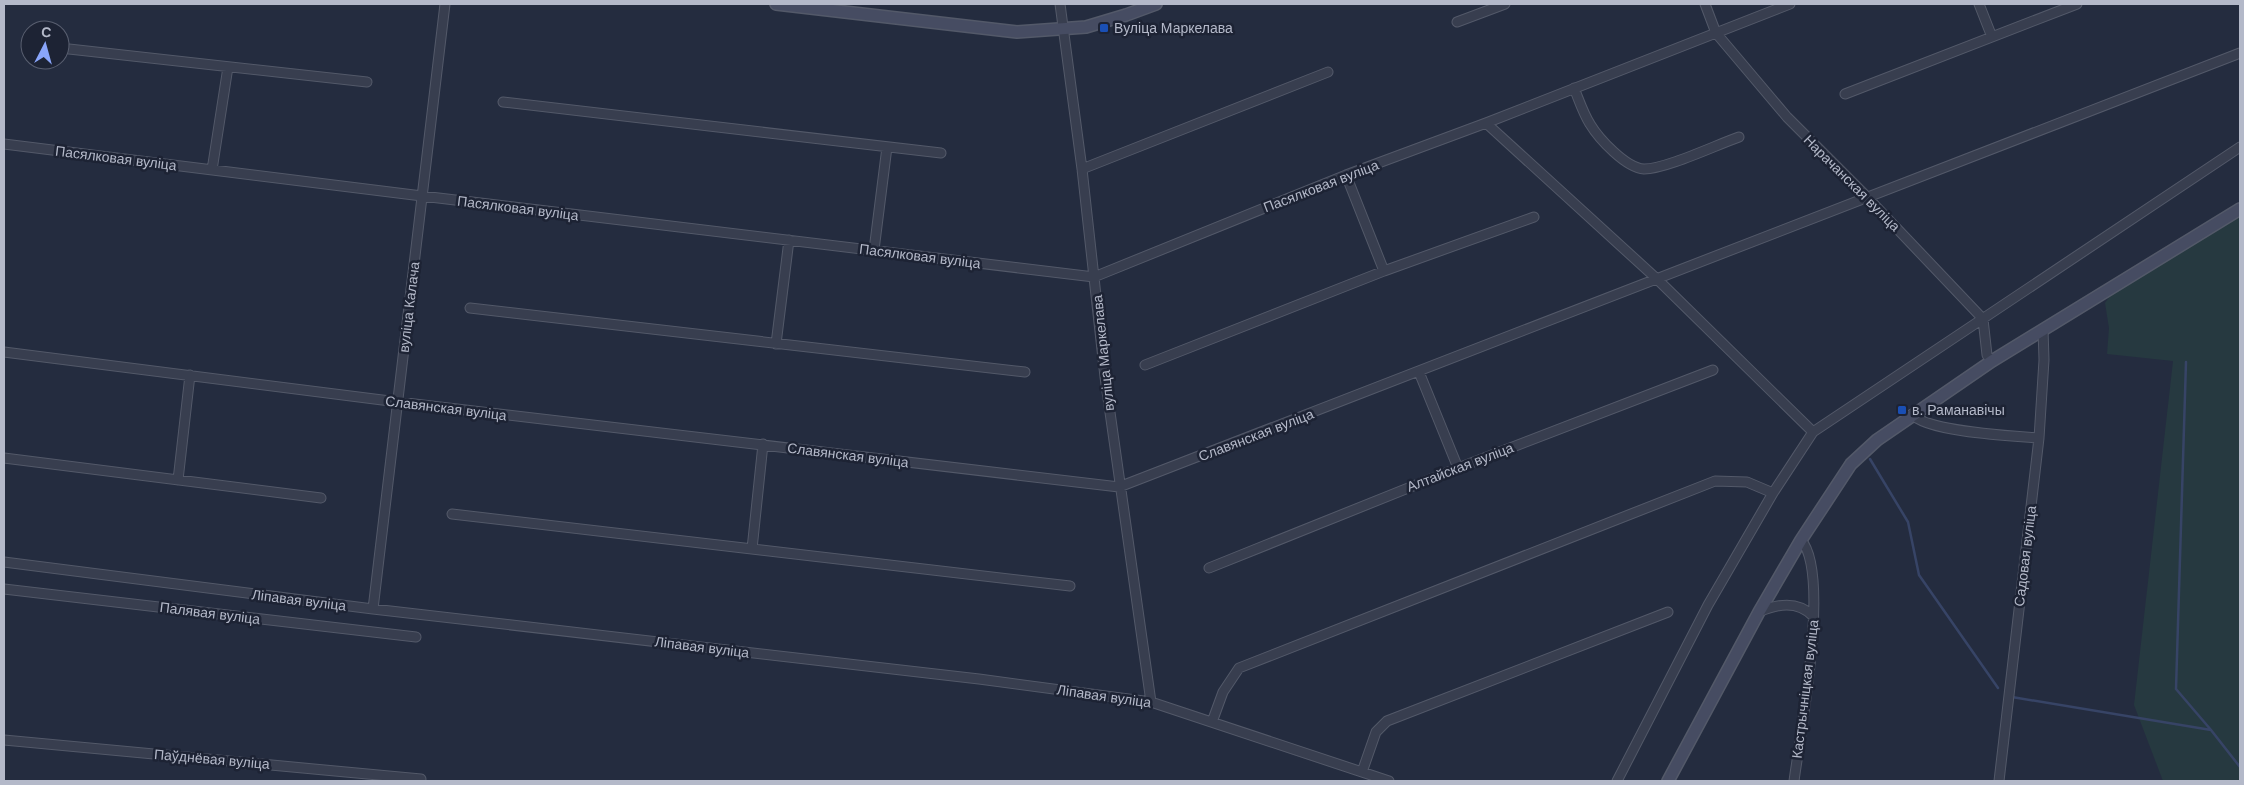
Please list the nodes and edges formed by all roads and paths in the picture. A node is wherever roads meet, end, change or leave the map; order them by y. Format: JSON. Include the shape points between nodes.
{"nodes":[{"id":1,"x":445,"y":4,"type":"edge"},
{"id":2,"x":776,"y":4,"type":"edge"},
{"id":3,"x":1060,"y":4,"type":"edge"},
{"id":4,"x":1156,"y":4,"type":"edge"},
{"id":5,"x":1505,"y":4,"type":"edge"},
{"id":6,"x":1705,"y":4,"type":"edge"},
{"id":7,"x":1790,"y":4,"type":"edge"},
{"id":8,"x":1979,"y":4,"type":"edge"},
{"id":9,"x":2077,"y":4,"type":"edge"},
{"id":10,"x":1457,"y":22,"type":"dead end"},
{"id":11,"x":1064,"y":30,"type":"junction"},
{"id":12,"x":1716,"y":32,"type":"junction"},
{"id":13,"x":1992,"y":37,"type":"junction"},
{"id":14,"x":70,"y":49,"type":"edge"},
{"id":15,"x":2240,"y":53,"type":"edge"},
{"id":16,"x":228,"y":67,"type":"junction"},
{"id":17,"x":1328,"y":72,"type":"dead end"},
{"id":18,"x":367,"y":82,"type":"dead end"},
{"id":19,"x":1574,"y":88,"type":"junction"},
{"id":20,"x":1845,"y":94,"type":"dead end"},
{"id":21,"x":503,"y":102,"type":"dead end"},
{"id":22,"x":1486,"y":123,"type":"junction"},
{"id":23,"x":1739,"y":137,"type":"dead end"},
{"id":24,"x":4,"y":144,"type":"edge"},
{"id":25,"x":887,"y":146,"type":"junction"},
{"id":26,"x":2240,"y":147,"type":"edge"},
{"id":27,"x":941,"y":153,"type":"dead end"},
{"id":28,"x":1082,"y":169,"type":"junction"},
{"id":29,"x":212,"y":170,"type":"junction"},
{"id":30,"x":1346,"y":175,"type":"junction"},
{"id":31,"x":422,"y":196,"type":"junction"},
{"id":32,"x":1867,"y":197,"type":"junction"},
{"id":33,"x":2240,"y":209,"type":"edge"},
{"id":34,"x":1534,"y":217,"type":"dead end"},
{"id":35,"x":789,"y":240,"type":"junction"},
{"id":36,"x":874,"y":250,"type":"junction"},
{"id":37,"x":1384,"y":271,"type":"junction"},
{"id":38,"x":1094,"y":277,"type":"junction"},
{"id":39,"x":1657,"y":279,"type":"junction"},
{"id":40,"x":470,"y":308,"type":"dead end"},
{"id":41,"x":1983,"y":319,"type":"junction"},
{"id":42,"x":2043,"y":329,"type":"junction"},
{"id":43,"x":776,"y":344,"type":"junction"},
{"id":44,"x":4,"y":352,"type":"edge"},
{"id":45,"x":1992,"y":362,"type":"junction"},
{"id":46,"x":1145,"y":365,"type":"dead end"},
{"id":47,"x":1713,"y":370,"type":"dead end"},
{"id":48,"x":1025,"y":372,"type":"dead end"},
{"id":49,"x":1419,"y":372,"type":"junction"},
{"id":50,"x":190,"y":375,"type":"junction"},
{"id":51,"x":398,"y":402,"type":"junction"},
{"id":52,"x":1912,"y":414,"type":"junction"},
{"id":53,"x":1813,"y":432,"type":"junction"},
{"id":54,"x":2039,"y":438,"type":"junction"},
{"id":55,"x":763,"y":444,"type":"junction"},
{"id":56,"x":4,"y":458,"type":"edge"},
{"id":57,"x":1458,"y":468,"type":"junction"},
{"id":58,"x":178,"y":480,"type":"junction"},
{"id":59,"x":1119,"y":488,"type":"junction"},
{"id":60,"x":1773,"y":493,"type":"junction"},
{"id":61,"x":321,"y":498,"type":"dead end"},
{"id":62,"x":452,"y":514,"type":"dead end"},
{"id":63,"x":1801,"y":540,"type":"junction"},
{"id":64,"x":752,"y":549,"type":"junction"},
{"id":65,"x":4,"y":562,"type":"edge"},
{"id":66,"x":1209,"y":568,"type":"dead end"},
{"id":67,"x":1070,"y":586,"type":"dead end"},
{"id":68,"x":4,"y":589,"type":"edge"},
{"id":69,"x":373,"y":609,"type":"junction"},
{"id":70,"x":1668,"y":612,"type":"dead end"},
{"id":71,"x":1759,"y":612,"type":"junction"},
{"id":72,"x":1813,"y":616,"type":"junction"},
{"id":73,"x":416,"y":637,"type":"dead end"},
{"id":74,"x":1151,"y":702,"type":"junction"},
{"id":75,"x":1212,"y":722,"type":"junction"},
{"id":76,"x":4,"y":740,"type":"edge"},
{"id":77,"x":1362,"y":772,"type":"junction"},
{"id":78,"x":421,"y":779,"type":"dead end"},
{"id":79,"x":1388,"y":781,"type":"edge"},
{"id":80,"x":1617,"y":781,"type":"edge"},
{"id":81,"x":1668,"y":781,"type":"edge"},
{"id":82,"x":1794,"y":781,"type":"edge"},
{"id":83,"x":1998,"y":781,"type":"edge"}],
"edges":[{"from":1,"to":31,"type":"street","name":"вуліца Калача"},
{"from":2,"to":11,"type":"street","via":[[1017,32]]},
{"from":3,"to":11,"type":"street","name":"вуліца Маркелава"},
{"from":4,"to":11,"type":"street","via":[[1102,23]]},
{"from":5,"to":10,"type":"street"},
{"from":6,"to":12,"type":"street","name":"Нарачанская вуліца"},
{"from":7,"to":12,"type":"street","name":"Пасялковая вуліца"},
{"from":8,"to":13,"type":"street"},
{"from":9,"to":13,"type":"street"},
{"from":11,"to":28,"type":"street","name":"вуліца Маркелава"},
{"from":12,"to":19,"type":"street","name":"Пасялковая вуліца"},
{"from":12,"to":32,"type":"street","name":"Нарачанская вуліца","via":[[1787,117]]},
{"from":13,"to":20,"type":"street"},
{"from":14,"to":16,"type":"street"},
{"from":15,"to":32,"type":"street","name":"Славянская вуліца"},
{"from":16,"to":18,"type":"street"},
{"from":16,"to":29,"type":"street"},
{"from":17,"to":28,"type":"street"},
{"from":19,"to":22,"type":"street","name":"Пасялковая вуліца"},
{"from":19,"to":23,"type":"street","via":[[1596,133],[1635,168],[1659,167]]},
{"from":21,"to":25,"type":"street"},
{"from":22,"to":30,"type":"street","name":"Пасялковая вуліца"},
{"from":22,"to":39,"type":"street"},
{"from":24,"to":29,"type":"street","name":"Пасялковая вуліца"},
{"from":25,"to":27,"type":"street"},
{"from":25,"to":36,"type":"street"},
{"from":26,"to":41,"type":"street"},
{"from":28,"to":38,"type":"street","name":"вуліца Маркелава"},
{"from":29,"to":31,"type":"street","name":"Пасялковая вуліца"},
{"from":30,"to":37,"type":"street"},
{"from":30,"to":38,"type":"street","name":"Пасялковая вуліца"},
{"from":31,"to":35,"type":"street","name":"Пасялковая вуліца"},
{"from":31,"to":51,"type":"street","name":"вуліца Калача"},
{"from":32,"to":39,"type":"street","name":"Славянская вуліца"},
{"from":32,"to":41,"type":"street","name":"Нарачанская вуліца"},
{"from":33,"to":42,"type":"street"},
{"from":34,"to":37,"type":"street"},
{"from":35,"to":36,"type":"street","name":"Пасялковая вуліца"},
{"from":35,"to":43,"type":"street"},
{"from":36,"to":38,"type":"street","name":"Пасялковая вуліца"},
{"from":37,"to":46,"type":"street"},
{"from":38,"to":59,"type":"street","name":"вуліца Маркелава"},
{"from":39,"to":49,"type":"street","name":"Славянская вуліца"},
{"from":39,"to":53,"type":"street"},
{"from":40,"to":43,"type":"street"},
{"from":41,"to":45,"type":"street","via":[[1987,355]]},
{"from":41,"to":53,"type":"street"},
{"from":42,"to":45,"type":"street"},
{"from":42,"to":54,"type":"street","name":"Садовая вуліца"},
{"from":43,"to":48,"type":"street"},
{"from":44,"to":50,"type":"street","name":"Славянская вуліца"},
{"from":45,"to":52,"type":"street"},
{"from":47,"to":57,"type":"street","name":"Алтайская вуліца"},
{"from":49,"to":57,"type":"street"},
{"from":49,"to":59,"type":"street","name":"Славянская вуліца"},
{"from":50,"to":51,"type":"street","name":"Славянская вуліца"},
{"from":50,"to":58,"type":"street"},
{"from":51,"to":55,"type":"street","name":"Славянская вуліца"},
{"from":51,"to":69,"type":"street","name":"вуліца Калача"},
{"from":52,"to":54,"type":"street","via":[[1915,419],[1940,428]]},
{"from":52,"to":63,"type":"street","via":[[1851,464]]},
{"from":53,"to":60,"type":"street"},
{"from":54,"to":83,"type":"street","name":"Садовая вуліца"},
{"from":55,"to":59,"type":"street","name":"Славянская вуліца"},
{"from":55,"to":64,"type":"street"},
{"from":56,"to":58,"type":"street"},
{"from":57,"to":66,"type":"street","name":"Алтайская вуліца"},
{"from":58,"to":61,"type":"street"},
{"from":59,"to":74,"type":"street","name":"вуліца Маркелава"},
{"from":60,"to":75,"type":"street","via":[[1748,482],[1715,481],[1239,668],[1223,692]]},
{"from":60,"to":80,"type":"street","via":[[1708,605]]},
{"from":62,"to":64,"type":"street"},
{"from":63,"to":71,"type":"street"},
{"from":63,"to":72,"type":"street","name":"Кастрычніцкая вуліца","via":[[1807,546],[1814,578]]},
{"from":64,"to":67,"type":"street"},
{"from":65,"to":69,"type":"street","name":"Ліпавая вуліца"},
{"from":68,"to":73,"type":"street","name":"Палявая вуліца"},
{"from":69,"to":74,"type":"street","name":"Ліпавая вуліца","via":[[959,676]]},
{"from":70,"to":77,"type":"street","via":[[1387,721],[1376,732]]},
{"from":71,"to":72,"type":"street","via":[[1772,606],[1798,606]]},
{"from":71,"to":81,"type":"street"},
{"from":72,"to":82,"type":"street","name":"Кастрычніцкая вуліца","via":[[1813,640]]},
{"from":74,"to":75,"type":"street","name":"Ліпавая вуліца"},
{"from":75,"to":77,"type":"street","name":"Ліпавая вуліца"},
{"from":76,"to":78,"type":"street","name":"Паўднёвая вуліца"},
{"from":77,"to":79,"type":"street","name":"Ліпавая вуліца"}]}
